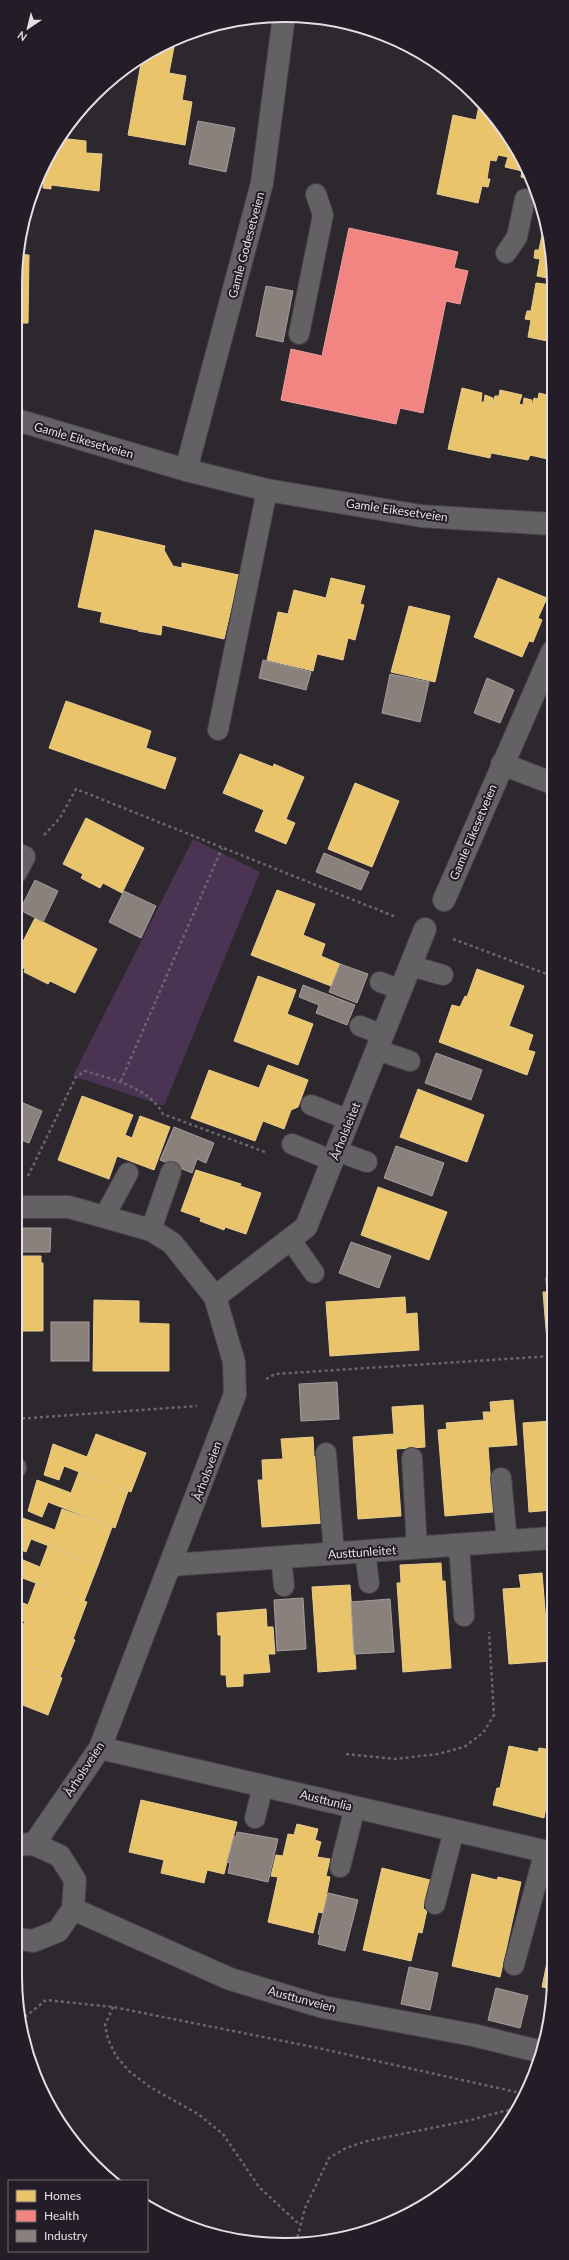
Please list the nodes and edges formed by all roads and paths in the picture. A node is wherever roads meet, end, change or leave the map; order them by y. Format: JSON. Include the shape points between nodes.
{"nodes":[{"id":1,"x":283,"y":22,"type":"edge"},
{"id":2,"x":316,"y":194,"type":"dead end"},
{"id":3,"x":525,"y":199,"type":"dead end"},
{"id":4,"x":506,"y":253,"type":"dead end"},
{"id":5,"x":299,"y":334,"type":"dead end"},
{"id":6,"x":22,"y":421,"type":"edge"},
{"id":7,"x":186,"y":470,"type":"junction"},
{"id":8,"x":267,"y":490,"type":"junction"},
{"id":9,"x":547,"y":524,"type":"edge"},
{"id":10,"x":547,"y":663,"type":"edge"},
{"id":11,"x":218,"y":730,"type":"dead end"},
{"id":12,"x":502,"y":764,"type":"junction"},
{"id":13,"x":547,"y":781,"type":"edge"},
{"id":14,"x":222,"y":848,"type":"junction"},
{"id":15,"x":22,"y":858,"type":"edge"},
{"id":16,"x":444,"y":900,"type":"dead end"},
{"id":17,"x":425,"y":929,"type":"junction"},
{"id":18,"x":411,"y":966,"type":"junction"},
{"id":19,"x":547,"y":974,"type":"edge"},
{"id":20,"x":443,"y":975,"type":"dead end"},
{"id":21,"x":380,"y":982,"type":"dead end"},
{"id":22,"x":401,"y":990,"type":"junction"},
{"id":23,"x":360,"y":1026,"type":"dead end"},
{"id":24,"x":380,"y":1043,"type":"junction"},
{"id":25,"x":410,"y":1061,"type":"dead end"},
{"id":26,"x":121,"y":1081,"type":"junction"},
{"id":27,"x":311,"y":1105,"type":"dead end"},
{"id":28,"x":349,"y":1120,"type":"junction"},
{"id":29,"x":292,"y":1144,"type":"dead end"},
{"id":30,"x":268,"y":1153,"type":"dead end"},
{"id":31,"x":335,"y":1156,"type":"junction"},
{"id":32,"x":368,"y":1162,"type":"dead end"},
{"id":33,"x":128,"y":1172,"type":"dead end"},
{"id":34,"x":171,"y":1172,"type":"dead end"},
{"id":35,"x":27,"y":1178,"type":"dead end"},
{"id":36,"x":22,"y":1207,"type":"edge"},
{"id":37,"x":104,"y":1217,"type":"junction"},
{"id":38,"x":151,"y":1230,"type":"junction"},
{"id":39,"x":290,"y":1239,"type":"junction"},
{"id":40,"x":314,"y":1273,"type":"dead end"},
{"id":41,"x":215,"y":1297,"type":"junction"},
{"id":42,"x":547,"y":1356,"type":"edge"},
{"id":43,"x":235,"y":1394,"type":"junction"},
{"id":44,"x":22,"y":1419,"type":"edge"},
{"id":45,"x":326,"y":1452,"type":"dead end"},
{"id":46,"x":412,"y":1458,"type":"dead end"},
{"id":47,"x":501,"y":1478,"type":"dead end"},
{"id":48,"x":547,"y":1538,"type":"edge"},
{"id":49,"x":507,"y":1541,"type":"junction"},
{"id":50,"x":459,"y":1545,"type":"junction"},
{"id":51,"x":417,"y":1548,"type":"junction"},
{"id":52,"x":365,"y":1552,"type":"junction"},
{"id":53,"x":334,"y":1554,"type":"junction"},
{"id":54,"x":281,"y":1557,"type":"junction"},
{"id":55,"x":172,"y":1565,"type":"junction"},
{"id":56,"x":369,"y":1583,"type":"dead end"},
{"id":57,"x":284,"y":1586,"type":"dead end"},
{"id":58,"x":464,"y":1616,"type":"dead end"},
{"id":59,"x":495,"y":1712,"type":"dead end"},
{"id":60,"x":100,"y":1748,"type":"junction"},
{"id":61,"x":346,"y":1754,"type":"dead end"},
{"id":62,"x":263,"y":1786,"type":"junction"},
{"id":63,"x":355,"y":1807,"type":"junction"},
{"id":64,"x":255,"y":1818,"type":"dead end"},
{"id":65,"x":454,"y":1830,"type":"junction"},
{"id":66,"x":25,"y":1845,"type":"edge"},
{"id":67,"x":547,"y":1852,"type":"edge"},
{"id":68,"x":547,"y":1855,"type":"edge"},
{"id":69,"x":340,"y":1867,"type":"dead end"},
{"id":70,"x":435,"y":1904,"type":"dead end"},
{"id":71,"x":73,"y":1909,"type":"junction"},
{"id":72,"x":22,"y":1939,"type":"edge"},
{"id":73,"x":514,"y":1965,"type":"dead end"},
{"id":74,"x":113,"y":2006,"type":"junction"},
{"id":75,"x":25,"y":2017,"type":"edge"},
{"id":76,"x":536,"y":2050,"type":"edge"},
{"id":77,"x":520,"y":2093,"type":"edge"},
{"id":78,"x":510,"y":2110,"type":"edge"},
{"id":79,"x":300,"y":2225,"type":"junction"},
{"id":80,"x":297,"y":2237,"type":"edge"}],
"edges":[{"from":1,"to":7,"type":"street","name":"Gamle Godesetveien","via":[[262,183]]},
{"from":2,"to":5,"type":"lane","via":[[323,215]]},
{"from":3,"to":4,"type":"lane","via":[[517,237]]},
{"from":6,"to":7,"type":"street","name":"Gamle Eikesetveien"},
{"from":7,"to":8,"type":"street","name":"Gamle Eikesetveien"},
{"from":8,"to":9,"type":"street","name":"Gamle Eikesetveien","via":[[421,516]]},
{"from":8,"to":11,"type":"lane"},
{"from":10,"to":12,"type":"street","name":"Gamle Eikesetveien"},
{"from":12,"to":13,"type":"street"},
{"from":12,"to":16,"type":"street","name":"Gamle Eikesetveien"},
{"from":14,"to":15,"type":"path","via":[[76,789],[60,818]]},
{"from":14,"to":17,"type":"path"},
{"from":14,"to":26,"type":"path"},
{"from":17,"to":18,"type":"street","name":"Årholsleitet"},
{"from":17,"to":19,"type":"path"},
{"from":18,"to":20,"type":"lane"},
{"from":18,"to":22,"type":"street","name":"Årholsleitet"},
{"from":21,"to":22,"type":"lane"},
{"from":22,"to":24,"type":"street","name":"Årholsleitet"},
{"from":23,"to":24,"type":"lane"},
{"from":24,"to":25,"type":"lane"},
{"from":24,"to":28,"type":"street","name":"Årholsleitet"},
{"from":26,"to":30,"type":"path","via":[[158,1105],[163,1114]]},
{"from":26,"to":35,"type":"path","via":[[85,1071],[76,1077]]},
{"from":27,"to":28,"type":"lane"},
{"from":28,"to":31,"type":"street","name":"Årholsleitet"},
{"from":29,"to":31,"type":"lane"},
{"from":31,"to":32,"type":"lane"},
{"from":31,"to":39,"type":"street","name":"Årholsleitet","via":[[306,1227]]},
{"from":33,"to":37,"type":"lane"},
{"from":34,"to":38,"type":"lane"},
{"from":36,"to":37,"type":"street","name":"Årholsveien","via":[[69,1207]]},
{"from":37,"to":38,"type":"street","name":"Årholsveien"},
{"from":38,"to":41,"type":"street","name":"Årholsveien","via":[[172,1243]]},
{"from":39,"to":40,"type":"lane"},
{"from":39,"to":41,"type":"street","name":"Årholsleitet"},
{"from":41,"to":43,"type":"street","name":"Årholsveien","via":[[234,1362]]},
{"from":42,"to":43,"type":"path","via":[[275,1374]]},
{"from":43,"to":44,"type":"path","via":[[205,1406]]},
{"from":43,"to":55,"type":"street","name":"Årholsveien"},
{"from":45,"to":53,"type":"lane"},
{"from":46,"to":51,"type":"lane"},
{"from":47,"to":49,"type":"lane"},
{"from":48,"to":49,"type":"street","name":"Austtunleitet"},
{"from":49,"to":50,"type":"street","name":"Austtunleitet"},
{"from":50,"to":51,"type":"street","name":"Austtunleitet"},
{"from":50,"to":58,"type":"lane"},
{"from":51,"to":52,"type":"street","name":"Austtunleitet"},
{"from":52,"to":53,"type":"street","name":"Austtunleitet"},
{"from":52,"to":56,"type":"lane"},
{"from":53,"to":54,"type":"street","name":"Austtunleitet"},
{"from":54,"to":55,"type":"street","name":"Austtunleitet"},
{"from":54,"to":57,"type":"lane"},
{"from":55,"to":60,"type":"street","name":"Årholsveien"},
{"from":59,"to":61,"type":"path","via":[[483,1733],[464,1747],[438,1754],[395,1759]]},
{"from":60,"to":62,"type":"street","name":"Austtunlia"},
{"from":60,"to":66,"type":"street","name":"Årholsveien"},
{"from":62,"to":63,"type":"street","name":"Austtunlia"},
{"from":62,"to":64,"type":"lane"},
{"from":63,"to":65,"type":"street","name":"Austtunlia"},
{"from":63,"to":69,"type":"lane"},
{"from":65,"to":67,"type":"street","name":"Austtunlia"},
{"from":65,"to":70,"type":"lane"},
{"from":66,"to":71,"type":"street","via":[[60,1856],[75,1880]]},
{"from":68,"to":73,"type":"lane"},
{"from":71,"to":72,"type":"street","via":[[58,1931],[33,1941]]},
{"from":71,"to":76,"type":"street","name":"Austtunveien","via":[[230,1979],[323,2007],[473,2035]]},
{"from":74,"to":75,"type":"path","via":[[46,2000]]},
{"from":74,"to":77,"type":"path"},
{"from":74,"to":79,"type":"path","via":[[105,2026],[116,2056],[129,2071],[150,2088],[198,2114],[223,2134],[259,2187]]},
{"from":78,"to":79,"type":"path","via":[[367,2141],[346,2148],[329,2158],[309,2196]]},
{"from":79,"to":80,"type":"path"}]}
